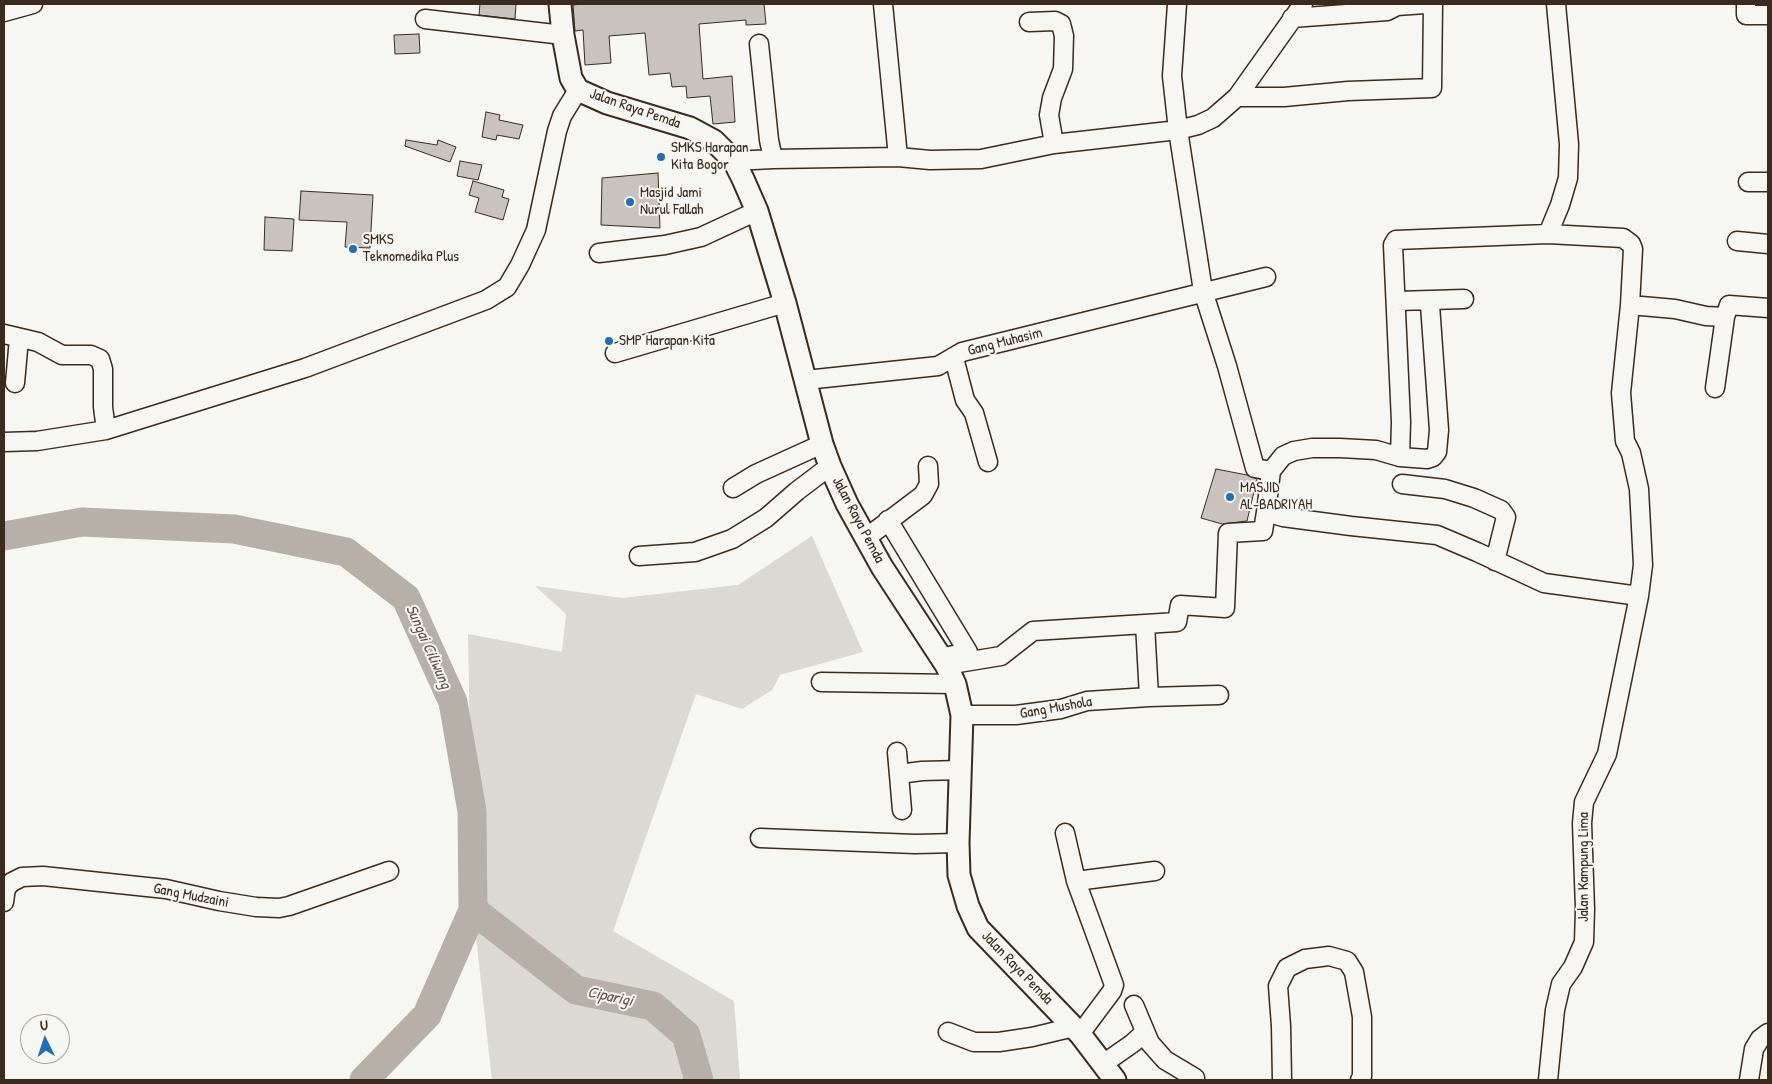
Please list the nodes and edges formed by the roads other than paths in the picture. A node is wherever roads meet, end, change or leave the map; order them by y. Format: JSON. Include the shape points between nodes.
{"nodes":[{"id":1,"x":33,"y":4,"type":"edge"},
{"id":2,"x":560,"y":4,"type":"edge"},
{"id":3,"x":883,"y":4,"type":"edge"},
{"id":4,"x":1177,"y":4,"type":"edge"},
{"id":5,"x":1303,"y":4,"type":"edge"},
{"id":6,"x":1425,"y":4,"type":"edge"},
{"id":7,"x":1433,"y":4,"type":"edge"},
{"id":8,"x":1556,"y":4,"type":"edge"},
{"id":9,"x":1746,"y":4,"type":"edge"},
{"id":10,"x":4,"y":12,"type":"edge"},
{"id":11,"x":1768,"y":15,"type":"edge"},
{"id":12,"x":1292,"y":18,"type":"junction"},
{"id":13,"x":424,"y":20,"type":"dead end"},
{"id":14,"x":1029,"y":22,"type":"dead end"},
{"id":15,"x":563,"y":36,"type":"junction"},
{"id":16,"x":759,"y":44,"type":"dead end"},
{"id":17,"x":578,"y":90,"type":"junction"},
{"id":18,"x":1237,"y":97,"type":"junction"},
{"id":19,"x":1178,"y":130,"type":"junction"},
{"id":20,"x":1054,"y":144,"type":"junction"},
{"id":21,"x":898,"y":157,"type":"junction"},
{"id":22,"x":773,"y":159,"type":"junction"},
{"id":23,"x":734,"y":161,"type":"junction"},
{"id":24,"x":1748,"y":182,"type":"dead end"},
{"id":25,"x":1768,"y":182,"type":"edge"},
{"id":26,"x":757,"y":211,"type":"junction"},
{"id":27,"x":1548,"y":234,"type":"junction"},
{"id":28,"x":1737,"y":241,"type":"dead end"},
{"id":29,"x":1768,"y":244,"type":"edge"},
{"id":30,"x":598,"y":254,"type":"dead end"},
{"id":31,"x":1266,"y":277,"type":"dead end"},
{"id":32,"x":1203,"y":291,"type":"junction"},
{"id":33,"x":1464,"y":299,"type":"dead end"},
{"id":34,"x":1397,"y":301,"type":"junction"},
{"id":35,"x":785,"y":303,"type":"junction"},
{"id":36,"x":1430,"y":305,"type":"dead end"},
{"id":37,"x":1630,"y":305,"type":"junction"},
{"id":38,"x":1768,"y":308,"type":"edge"},
{"id":39,"x":1725,"y":318,"type":"junction"},
{"id":40,"x":11,"y":336,"type":"edge"},
{"id":41,"x":615,"y":353,"type":"dead end"},
{"id":42,"x":954,"y":358,"type":"junction"},
{"id":43,"x":806,"y":380,"type":"junction"},
{"id":44,"x":15,"y":382,"type":"dead end"},
{"id":45,"x":1715,"y":388,"type":"dead end"},
{"id":46,"x":106,"y":430,"type":"junction"},
{"id":47,"x":4,"y":442,"type":"edge"},
{"id":48,"x":822,"y":444,"type":"junction"},
{"id":49,"x":1400,"y":457,"type":"junction"},
{"id":50,"x":988,"y":462,"type":"dead end"},
{"id":51,"x":830,"y":466,"type":"junction"},
{"id":52,"x":928,"y":466,"type":"dead end"},
{"id":53,"x":1271,"y":471,"type":"junction"},
{"id":54,"x":1402,"y":484,"type":"dead end"},
{"id":55,"x":733,"y":488,"type":"dead end"},
{"id":56,"x":1266,"y":512,"type":"junction"},
{"id":57,"x":888,"y":520,"type":"junction"},
{"id":58,"x":866,"y":538,"type":"junction"},
{"id":59,"x":639,"y":556,"type":"dead end"},
{"id":60,"x":1495,"y":561,"type":"junction"},
{"id":61,"x":1638,"y":596,"type":"junction"},
{"id":62,"x":1146,"y":624,"type":"junction"},
{"id":63,"x":944,"y":662,"type":"junction"},
{"id":64,"x":822,"y":682,"type":"dead end"},
{"id":65,"x":955,"y":684,"type":"junction"},
{"id":66,"x":1219,"y":695,"type":"dead end"},
{"id":67,"x":1149,"y":697,"type":"junction"},
{"id":68,"x":962,"y":715,"type":"junction"},
{"id":69,"x":897,"y":752,"type":"dead end"},
{"id":70,"x":961,"y":770,"type":"junction"},
{"id":71,"x":899,"y":774,"type":"junction"},
{"id":72,"x":902,"y":810,"type":"dead end"},
{"id":73,"x":1065,"y":833,"type":"dead end"},
{"id":74,"x":760,"y":838,"type":"dead end"},
{"id":75,"x":958,"y":843,"type":"junction"},
{"id":76,"x":1155,"y":871,"type":"dead end"},
{"id":77,"x":389,"y":872,"type":"dead end"},
{"id":78,"x":1076,"y":881,"type":"junction"},
{"id":79,"x":4,"y":902,"type":"edge"},
{"id":80,"x":1134,"y":1004,"type":"dead end"},
{"id":81,"x":1077,"y":1030,"type":"junction"},
{"id":82,"x":948,"y":1032,"type":"dead end"},
{"id":83,"x":1145,"y":1032,"type":"junction"},
{"id":84,"x":1768,"y":1033,"type":"edge"},
{"id":85,"x":1109,"y":1075,"type":"edge"},
{"id":86,"x":1195,"y":1078,"type":"dead end"},
{"id":87,"x":1282,"y":1080,"type":"edge"},
{"id":88,"x":1360,"y":1080,"type":"edge"},
{"id":89,"x":1548,"y":1080,"type":"edge"},
{"id":90,"x":1749,"y":1080,"type":"edge"}],
"edges":[{"from":1,"to":10,"type":"street"},
{"from":2,"to":15,"type":"main road","name":"Jalan Raya Pemda"},
{"from":3,"to":21,"type":"street"},
{"from":4,"to":19,"type":"street","via":[[1172,76]]},
{"from":5,"to":12,"type":"street"},
{"from":6,"to":12,"type":"street","via":[[1397,6],[1387,11]]},
{"from":7,"to":18,"type":"street","via":[[1432,88]]},
{"from":8,"to":27,"type":"street","via":[[1569,144],[1568,178]]},
{"from":9,"to":11,"type":"street","via":[[1746,15]]},
{"from":12,"to":18,"type":"street"},
{"from":13,"to":15,"type":"street"},
{"from":14,"to":20,"type":"street","via":[[1054,21],[1061,24],[1064,36],[1063,69],[1052,98],[1050,115]]},
{"from":15,"to":17,"type":"main road","name":"Jalan Raya Pemda","via":[[571,78]]},
{"from":16,"to":22,"type":"street"},
{"from":17,"to":23,"type":"main road","name":"Jalan Raya Pemda","via":[[607,103],[690,128],[714,141]]},
{"from":17,"to":46,"type":"street","via":[[557,131],[536,230],[507,287],[486,300],[305,368]]},
{"from":18,"to":19,"type":"street","via":[[1213,118]]},
{"from":19,"to":20,"type":"street"},
{"from":19,"to":32,"type":"street"},
{"from":20,"to":21,"type":"street","via":[[981,159]]},
{"from":21,"to":22,"type":"street"},
{"from":22,"to":23,"type":"street"},
{"from":23,"to":26,"type":"main road","name":"Jalan Raya Pemda"},
{"from":24,"to":25,"type":"street"},
{"from":26,"to":30,"type":"street","via":[[701,237]]},
{"from":26,"to":35,"type":"main road","name":"Jalan Raya Pemda"},
{"from":27,"to":34,"type":"street","via":[[1396,240],[1393,245]]},
{"from":27,"to":37,"type":"street","name":"Jalan Kampung Lima","via":[[1623,238],[1631,244]]},
{"from":28,"to":29,"type":"street"},
{"from":31,"to":32,"type":"street","name":"Gang Muhasim"},
{"from":32,"to":42,"type":"street","name":"Gang Muhasim","via":[[962,352]]},
{"from":32,"to":53,"type":"street","via":[[1255,468]]},
{"from":33,"to":34,"type":"street"},
{"from":34,"to":49,"type":"street"},
{"from":35,"to":41,"type":"street"},
{"from":35,"to":43,"type":"main road","name":"Jalan Raya Pemda"},
{"from":36,"to":49,"type":"street","via":[[1439,430],[1437,452],[1427,459]]},
{"from":37,"to":39,"type":"street"},
{"from":37,"to":61,"type":"street","name":"Jalan Kampung Lima","via":[[1621,393],[1624,441],[1631,453],[1638,489],[1643,565]]},
{"from":38,"to":39,"type":"street","via":[[1730,305]]},
{"from":39,"to":45,"type":"street"},
{"from":40,"to":44,"type":"street"},
{"from":40,"to":46,"type":"street","via":[[38,342],[62,355],[90,355],[100,359]]},
{"from":42,"to":43,"type":"street","name":"Gang Muhasim","via":[[938,366]]},
{"from":42,"to":50,"type":"street","via":[[965,400],[974,413]]},
{"from":43,"to":48,"type":"main road","name":"Jalan Raya Pemda"},
{"from":46,"to":47,"type":"street"},
{"from":48,"to":51,"type":"main road","name":"Jalan Raya Pemda"},
{"from":48,"to":55,"type":"street"},
{"from":49,"to":53,"type":"street","via":[[1376,450],[1312,448],[1284,456]]},
{"from":51,"to":58,"type":"main road","name":"Jalan Raya Pemda"},
{"from":51,"to":59,"type":"street","via":[[766,518],[732,538],[695,552]]},
{"from":52,"to":57,"type":"street","via":[[929,484],[923,495]]},
{"from":53,"to":56,"type":"street"},
{"from":54,"to":60,"type":"street","via":[[1445,489],[1501,510],[1506,517]]},
{"from":56,"to":60,"type":"street","via":[[1283,517],[1437,535]]},
{"from":56,"to":62,"type":"street","via":[[1263,531],[1228,534],[1225,608],[1180,605],[1177,622]]},
{"from":57,"to":58,"type":"street"},
{"from":57,"to":63,"type":"street","via":[[968,652]]},
{"from":58,"to":63,"type":"main road","name":"Jalan Raya Pemda"},
{"from":60,"to":61,"type":"street","via":[[1544,583]]},
{"from":61,"to":89,"type":"street","name":"Jalan Kampung Lima","via":[[1607,754],[1584,802],[1584,942],[1561,984]]},
{"from":62,"to":63,"type":"street","via":[[1033,631],[1001,656]]},
{"from":62,"to":67,"type":"street"},
{"from":63,"to":65,"type":"main road","name":"Jalan Raya Pemda"},
{"from":64,"to":65,"type":"street"},
{"from":65,"to":68,"type":"main road","name":"Jalan Raya Pemda"},
{"from":66,"to":67,"type":"street","name":"Gang Mushola"},
{"from":67,"to":68,"type":"street","name":"Gang Mushola","via":[[1087,701],[1061,710],[1016,715]]},
{"from":68,"to":70,"type":"main road","name":"Jalan Raya Pemda"},
{"from":69,"to":71,"type":"street"},
{"from":70,"to":71,"type":"street"},
{"from":70,"to":75,"type":"main road","name":"Jalan Raya Pemda"},
{"from":71,"to":72,"type":"street"},
{"from":73,"to":78,"type":"street"},
{"from":74,"to":75,"type":"street"},
{"from":75,"to":81,"type":"main road","name":"Jalan Raya Pemda","via":[[959,875],[978,928]]},
{"from":76,"to":78,"type":"street"},
{"from":77,"to":79,"type":"street","name":"Gang Mudzaini","via":[[279,908],[219,901],[166,889],[43,876],[12,882],[6,888]]},
{"from":78,"to":81,"type":"street","via":[[1114,985]]},
{"from":80,"to":83,"type":"street"},
{"from":81,"to":82,"type":"street","via":[[999,1042],[974,1042]]},
{"from":81,"to":85,"type":"main road","name":"Jalan Raya Pemda"},
{"from":83,"to":85,"type":"street"},
{"from":83,"to":86,"type":"street","via":[[1165,1060]]},
{"from":84,"to":90,"type":"street","via":[[1754,1050]]},
{"from":87,"to":88,"type":"street","via":[[1278,986],[1287,968],[1305,959],[1329,956],[1347,961],[1354,972],[1362,1017]]}]}
